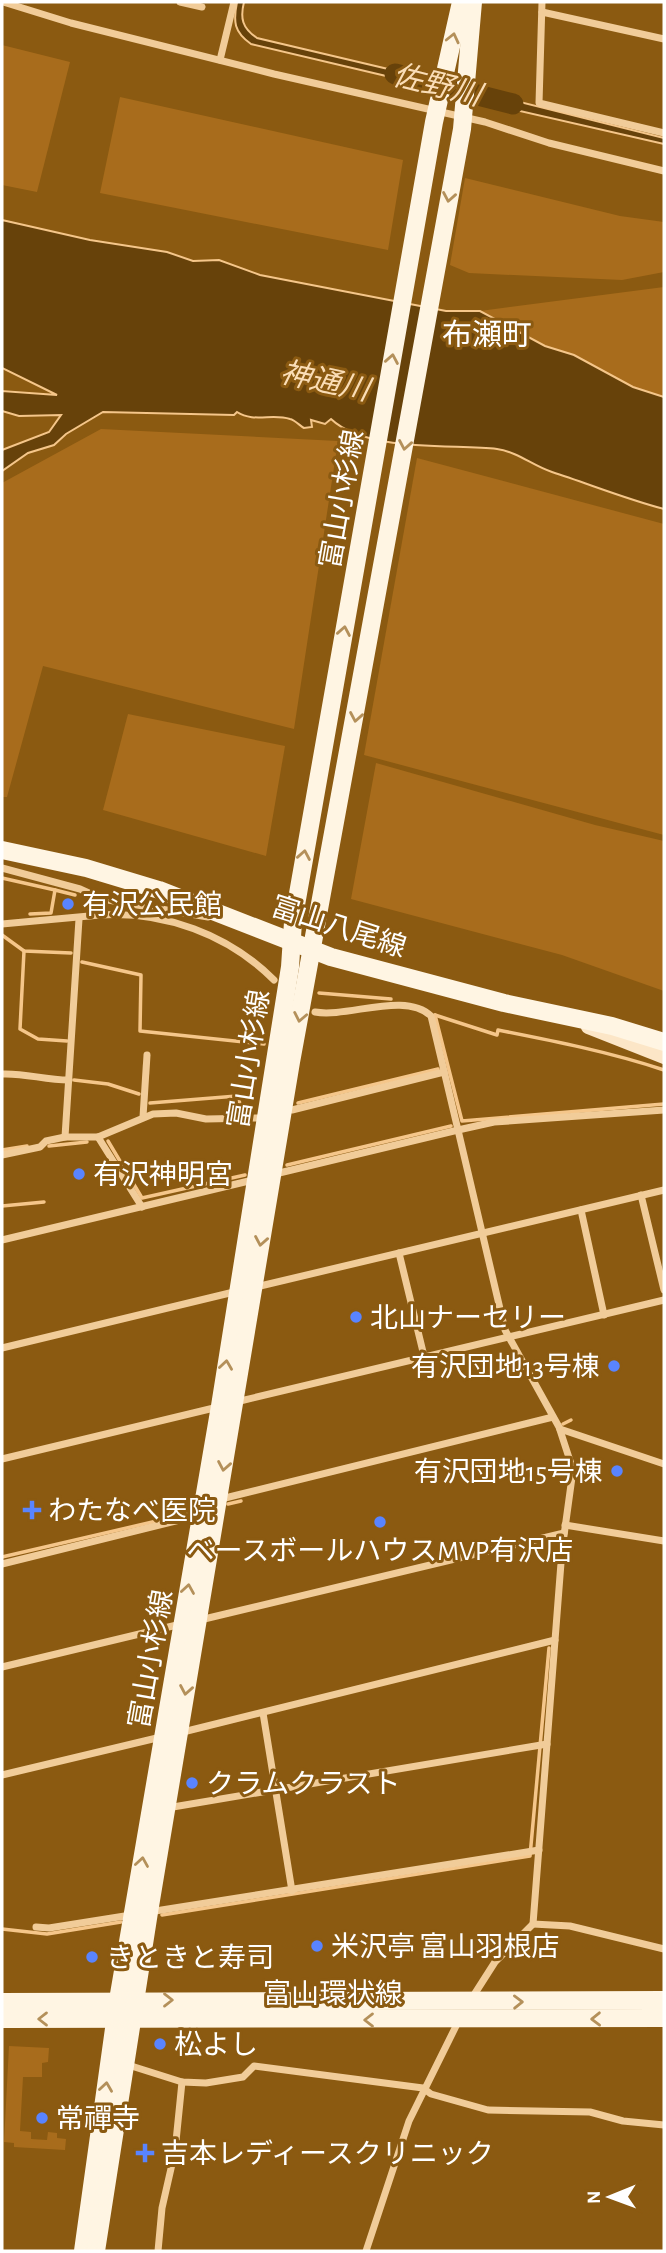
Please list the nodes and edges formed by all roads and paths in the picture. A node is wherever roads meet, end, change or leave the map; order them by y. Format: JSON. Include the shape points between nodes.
{"nodes":[{"id":1,"x":3,"y":2,"type":"edge"},
{"id":2,"x":180,"y":2,"type":"edge"},
{"id":3,"x":234,"y":2,"type":"edge"},
{"id":4,"x":461,"y":2,"type":"edge"},
{"id":5,"x":473,"y":2,"type":"edge"},
{"id":6,"x":542,"y":2,"type":"edge"},
{"id":7,"x":202,"y":6,"type":"dead end"},
{"id":8,"x":542,"y":12,"type":"junction"},
{"id":9,"x":664,"y":39,"type":"edge"},
{"id":10,"x":220,"y":60,"type":"junction"},
{"id":11,"x":435,"y":117,"type":"junction"},
{"id":12,"x":462,"y":123,"type":"junction"},
{"id":13,"x":664,"y":133,"type":"edge"},
{"id":14,"x":664,"y":171,"type":"edge"},
{"id":15,"x":2,"y":850,"type":"edge"},
{"id":16,"x":2,"y":869,"type":"edge"},
{"id":17,"x":102,"y":899,"type":"junction"},
{"id":18,"x":100,"y":915,"type":"junction"},
{"id":19,"x":79,"y":919,"type":"junction"},
{"id":20,"x":2,"y":924,"type":"edge"},
{"id":21,"x":254,"y":926,"type":"junction"},
{"id":22,"x":291,"y":942,"type":"junction"},
{"id":23,"x":313,"y":950,"type":"junction"},
{"id":24,"x":274,"y":980,"type":"dead end"},
{"id":25,"x":315,"y":1012,"type":"dead end"},
{"id":26,"x":564,"y":1017,"type":"junction"},
{"id":27,"x":664,"y":1042,"type":"edge"},
{"id":28,"x":147,"y":1055,"type":"dead end"},
{"id":29,"x":664,"y":1057,"type":"edge"},
{"id":30,"x":444,"y":1072,"type":"junction"},
{"id":31,"x":2,"y":1074,"type":"edge"},
{"id":32,"x":69,"y":1080,"type":"junction"},
{"id":33,"x":292,"y":1110,"type":"dead end"},
{"id":34,"x":664,"y":1110,"type":"edge"},
{"id":35,"x":143,"y":1117,"type":"junction"},
{"id":36,"x":258,"y":1118,"type":"dead end"},
{"id":37,"x":458,"y":1130,"type":"junction"},
{"id":38,"x":65,"y":1137,"type":"junction"},
{"id":39,"x":98,"y":1137,"type":"junction"},
{"id":40,"x":2,"y":1155,"type":"edge"},
{"id":41,"x":264,"y":1177,"type":"junction"},
{"id":42,"x":664,"y":1190,"type":"edge"},
{"id":43,"x":641,"y":1195,"type":"junction"},
{"id":44,"x":142,"y":1207,"type":"junction"},
{"id":45,"x":581,"y":1210,"type":"junction"},
{"id":46,"x":484,"y":1233,"type":"junction"},
{"id":47,"x":2,"y":1240,"type":"edge"},
{"id":48,"x":399,"y":1253,"type":"junction"},
{"id":49,"x":245,"y":1289,"type":"junction"},
{"id":50,"x":664,"y":1290,"type":"edge"},
{"id":51,"x":664,"y":1300,"type":"edge"},
{"id":52,"x":604,"y":1315,"type":"junction"},
{"id":53,"x":511,"y":1336,"type":"junction"},
{"id":54,"x":2,"y":1348,"type":"edge"},
{"id":55,"x":424,"y":1356,"type":"junction"},
{"id":56,"x":228,"y":1404,"type":"junction"},
{"id":57,"x":553,"y":1417,"type":"junction"},
{"id":58,"x":560,"y":1429,"type":"junction"},
{"id":59,"x":2,"y":1459,"type":"edge"},
{"id":60,"x":664,"y":1464,"type":"edge"},
{"id":61,"x":217,"y":1500,"type":"junction"},
{"id":62,"x":201,"y":1515,"type":"junction"},
{"id":63,"x":564,"y":1529,"type":"junction"},
{"id":64,"x":664,"y":1542,"type":"edge"},
{"id":65,"x":2,"y":1564,"type":"edge"},
{"id":66,"x":191,"y":1622,"type":"junction"},
{"id":67,"x":555,"y":1640,"type":"junction"},
{"id":68,"x":2,"y":1667,"type":"edge"},
{"id":69,"x":263,"y":1713,"type":"junction"},
{"id":70,"x":171,"y":1735,"type":"junction"},
{"id":71,"x":547,"y":1744,"type":"junction"},
{"id":72,"x":2,"y":1775,"type":"edge"},
{"id":73,"x":275,"y":1789,"type":"junction"},
{"id":74,"x":167,"y":1808,"type":"junction"},
{"id":75,"x":539,"y":1850,"type":"junction"},
{"id":76,"x":292,"y":1891,"type":"junction"},
{"id":77,"x":141,"y":1913,"type":"junction"},
{"id":78,"x":533,"y":1924,"type":"junction"},
{"id":79,"x":36,"y":1927,"type":"dead end"},
{"id":80,"x":664,"y":1949,"type":"edge"},
{"id":81,"x":127,"y":2000,"type":"junction"},
{"id":82,"x":664,"y":2000,"type":"edge"},
{"id":83,"x":2,"y":2001,"type":"edge"},
{"id":84,"x":469,"y":2002,"type":"junction"},
{"id":85,"x":664,"y":2018,"type":"edge"},
{"id":86,"x":2,"y":2019,"type":"edge"},
{"id":87,"x":124,"y":2019,"type":"junction"},
{"id":88,"x":458,"y":2020,"type":"junction"},
{"id":89,"x":125,"y":2064,"type":"junction"},
{"id":90,"x":183,"y":2082,"type":"junction"},
{"id":91,"x":423,"y":2088,"type":"junction"},
{"id":92,"x":664,"y":2125,"type":"edge"},
{"id":93,"x":83,"y":2251,"type":"edge"},
{"id":94,"x":96,"y":2251,"type":"edge"},
{"id":95,"x":158,"y":2251,"type":"edge"},
{"id":96,"x":366,"y":2251,"type":"edge"}],
"edges":[{"from":1,"to":10,"type":"street"},
{"from":2,"to":7,"type":"street"},
{"from":3,"to":10,"type":"street"},
{"from":11,"to":4,"type":"main road","name":"富山小杉線","one_way":true},
{"from":5,"to":12,"type":"main road","name":"富山小杉線"},
{"from":6,"to":8,"type":"street"},
{"from":8,"to":9,"type":"street"},
{"from":8,"to":13,"type":"street","via":[[539,103]]},
{"from":10,"to":11,"type":"street"},
{"from":11,"to":12,"type":"street"},
{"from":22,"to":11,"type":"main road","name":"富山小杉線","one_way":true},
{"from":12,"to":14,"type":"street"},
{"from":12,"to":23,"type":"main road","name":"富山小杉線","one_way":true},
{"from":15,"to":21,"type":"main road","name":"富山八尾線","via":[[159,890]]},
{"from":16,"to":17,"type":"street"},
{"from":17,"to":18,"type":"street"},
{"from":17,"to":21,"type":"street"},
{"from":18,"to":19,"type":"street"},
{"from":18,"to":24,"type":"street","via":[[149,915],[195,928]]},
{"from":19,"to":20,"type":"street"},
{"from":19,"to":32,"type":"street"},
{"from":21,"to":22,"type":"main road","name":"富山八尾線"},
{"from":22,"to":23,"type":"main road","name":"富山八尾線"},
{"from":22,"to":41,"type":"main road","name":"富山小杉線"},
{"from":23,"to":26,"type":"main road","name":"富山八尾線"},
{"from":23,"to":41,"type":"main road","name":"富山小杉線","one_way":true},
{"from":25,"to":30,"type":"street","via":[[396,1005],[424,1010],[430,1016]]},
{"from":26,"to":27,"type":"main road","name":"富山八尾線"},
{"from":26,"to":29,"type":"street"},
{"from":28,"to":35,"type":"street"},
{"from":30,"to":33,"type":"street"},
{"from":30,"to":37,"type":"street"},
{"from":31,"to":32,"type":"street"},
{"from":32,"to":38,"type":"street"},
{"from":34,"to":37,"type":"street","via":[[494,1122]]},
{"from":35,"to":36,"type":"street","via":[[176,1113],[206,1119]]},
{"from":35,"to":39,"type":"street"},
{"from":37,"to":41,"type":"street"},
{"from":37,"to":46,"type":"street"},
{"from":38,"to":39,"type":"street"},
{"from":38,"to":40,"type":"street"},
{"from":39,"to":44,"type":"street"},
{"from":41,"to":44,"type":"street"},
{"from":41,"to":49,"type":"main road","name":"富山小杉線"},
{"from":42,"to":43,"type":"street"},
{"from":43,"to":45,"type":"street"},
{"from":43,"to":50,"type":"street"},
{"from":44,"to":47,"type":"street"},
{"from":45,"to":46,"type":"street"},
{"from":45,"to":52,"type":"street"},
{"from":46,"to":48,"type":"street"},
{"from":46,"to":53,"type":"street","via":[[505,1330]]},
{"from":48,"to":49,"type":"street"},
{"from":48,"to":55,"type":"street"},
{"from":49,"to":54,"type":"street"},
{"from":49,"to":56,"type":"main road","name":"富山小杉線"},
{"from":51,"to":52,"type":"street"},
{"from":52,"to":53,"type":"street"},
{"from":53,"to":55,"type":"street"},
{"from":53,"to":57,"type":"street"},
{"from":55,"to":56,"type":"street"},
{"from":56,"to":59,"type":"street"},
{"from":56,"to":61,"type":"main road","name":"富山小杉線","one_way":true},
{"from":56,"to":62,"type":"main road","name":"富山小杉線"},
{"from":57,"to":58,"type":"street"},
{"from":57,"to":61,"type":"street"},
{"from":58,"to":60,"type":"street"},
{"from":58,"to":63,"type":"street","via":[[573,1470]]},
{"from":61,"to":66,"type":"main road","name":"富山小杉線"},
{"from":62,"to":65,"type":"street"},
{"from":66,"to":62,"type":"main road","name":"富山小杉線","one_way":true},
{"from":63,"to":64,"type":"street"},
{"from":63,"to":66,"type":"street"},
{"from":63,"to":67,"type":"street"},
{"from":66,"to":68,"type":"street"},
{"from":66,"to":70,"type":"main road","name":"富山小杉線"},
{"from":67,"to":69,"type":"street"},
{"from":67,"to":71,"type":"street"},
{"from":69,"to":70,"type":"street"},
{"from":69,"to":73,"type":"street"},
{"from":70,"to":72,"type":"street"},
{"from":70,"to":74,"type":"main road","name":"富山小杉線"},
{"from":77,"to":70,"type":"main road","name":"富山小杉線","one_way":true},
{"from":71,"to":73,"type":"street"},
{"from":71,"to":75,"type":"street"},
{"from":73,"to":74,"type":"street"},
{"from":73,"to":76,"type":"street"},
{"from":74,"to":77,"type":"main road","name":"富山小杉線"},
{"from":75,"to":76,"type":"street"},
{"from":75,"to":78,"type":"street"},
{"from":76,"to":77,"type":"street"},
{"from":77,"to":79,"type":"street"},
{"from":77,"to":81,"type":"main road","name":"富山小杉線"},
{"from":78,"to":80,"type":"street","via":[[570,1926]]},
{"from":78,"to":84,"type":"street","via":[[495,1962]]},
{"from":81,"to":83,"type":"main road","name":"富山環状線"},
{"from":81,"to":84,"type":"main road","name":"富山環状線","one_way":true},
{"from":81,"to":87,"type":"main road","name":"富山小杉線"},
{"from":84,"to":82,"type":"main road","name":"富山環状線","one_way":true},
{"from":84,"to":88,"type":"street"},
{"from":85,"to":88,"type":"main road","name":"富山環状線","one_way":true},
{"from":87,"to":86,"type":"main road","name":"富山環状線","one_way":true},
{"from":88,"to":87,"type":"main road","name":"富山環状線","one_way":true},
{"from":87,"to":89,"type":"main road","name":"富山小杉線"},
{"from":93,"to":87,"type":"main road","name":"富山小杉線","one_way":true},
{"from":88,"to":91,"type":"street"},
{"from":89,"to":90,"type":"street"},
{"from":89,"to":94,"type":"main road","name":"富山小杉線"},
{"from":90,"to":91,"type":"street","via":[[236,2080],[254,2066]]},
{"from":90,"to":95,"type":"street"},
{"from":91,"to":92,"type":"street","via":[[488,2110],[590,2112]]},
{"from":91,"to":96,"type":"street"}]}
